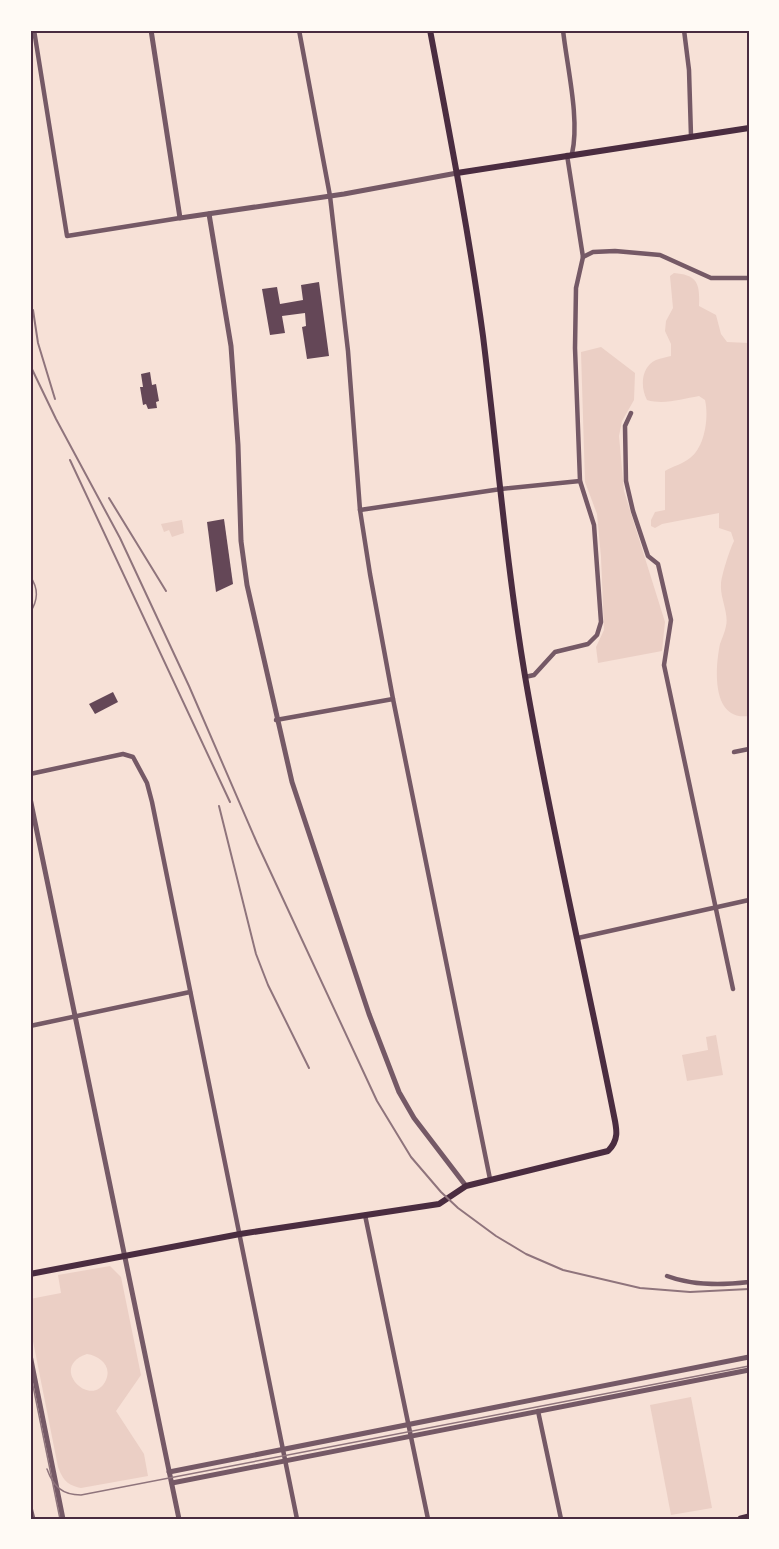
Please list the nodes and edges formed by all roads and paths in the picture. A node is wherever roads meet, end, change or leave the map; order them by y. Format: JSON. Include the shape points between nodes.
{"nodes":[{"id":1,"x":34,"y":30,"type":"edge"},
{"id":2,"x":150,"y":30,"type":"edge"},
{"id":3,"x":299,"y":30,"type":"edge"},
{"id":4,"x":430,"y":30,"type":"edge"},
{"id":5,"x":563,"y":30,"type":"edge"},
{"id":6,"x":684,"y":30,"type":"edge"},
{"id":7,"x":749,"y":128,"type":"edge"},
{"id":8,"x":691,"y":136,"type":"junction"},
{"id":9,"x":569,"y":155,"type":"junction"},
{"id":10,"x":457,"y":173,"type":"junction"},
{"id":11,"x":330,"y":196,"type":"junction"},
{"id":12,"x":209,"y":214,"type":"junction"},
{"id":13,"x":180,"y":218,"type":"junction"},
{"id":14,"x":583,"y":257,"type":"junction"},
{"id":15,"x":749,"y":278,"type":"edge"},
{"id":16,"x":631,"y":413,"type":"dead end"},
{"id":17,"x":580,"y":480,"type":"junction"},
{"id":18,"x":501,"y":489,"type":"junction"},
{"id":19,"x":360,"y":510,"type":"junction"},
{"id":20,"x":525,"y":677,"type":"junction"},
{"id":21,"x":393,"y":699,"type":"junction"},
{"id":22,"x":276,"y":720,"type":"junction"},
{"id":23,"x":749,"y":749,"type":"edge"},
{"id":24,"x":734,"y":752,"type":"dead end"},
{"id":25,"x":30,"y":774,"type":"edge"},
{"id":26,"x":30,"y":798,"type":"edge"},
{"id":27,"x":749,"y":900,"type":"edge"},
{"id":28,"x":715,"y":908,"type":"junction"},
{"id":29,"x":578,"y":938,"type":"junction"},
{"id":30,"x":733,"y":989,"type":"dead end"},
{"id":31,"x":190,"y":992,"type":"junction"},
{"id":32,"x":75,"y":1016,"type":"junction"},
{"id":33,"x":30,"y":1026,"type":"edge"},
{"id":34,"x":490,"y":1179,"type":"junction"},
{"id":35,"x":466,"y":1186,"type":"junction"},
{"id":36,"x":365,"y":1215,"type":"junction"},
{"id":37,"x":240,"y":1234,"type":"junction"},
{"id":38,"x":124,"y":1255,"type":"junction"},
{"id":39,"x":30,"y":1274,"type":"edge"},
{"id":40,"x":667,"y":1276,"type":"dead end"},
{"id":41,"x":749,"y":1282,"type":"edge"},
{"id":42,"x":30,"y":1355,"type":"edge"},
{"id":43,"x":749,"y":1357,"type":"edge"},
{"id":44,"x":749,"y":1370,"type":"edge"},
{"id":45,"x":538,"y":1411,"type":"junction"},
{"id":46,"x":407,"y":1426,"type":"junction"},
{"id":47,"x":410,"y":1437,"type":"junction"},
{"id":48,"x":282,"y":1449,"type":"junction"},
{"id":49,"x":284,"y":1460,"type":"junction"},
{"id":50,"x":169,"y":1472,"type":"junction"},
{"id":51,"x":172,"y":1483,"type":"junction"},
{"id":52,"x":30,"y":1507,"type":"edge"},
{"id":53,"x":749,"y":1517,"type":"edge"},
{"id":54,"x":33,"y":1519,"type":"edge"},
{"id":55,"x":63,"y":1519,"type":"edge"},
{"id":56,"x":179,"y":1519,"type":"edge"},
{"id":57,"x":297,"y":1519,"type":"edge"},
{"id":58,"x":428,"y":1519,"type":"edge"},
{"id":59,"x":561,"y":1519,"type":"edge"},
{"id":60,"x":741,"y":1519,"type":"edge"}],
"edges":[{"from":1,"to":13,"type":"street","via":[[67,236]]},
{"from":2,"to":13,"type":"street"},
{"from":3,"to":11,"type":"street"},
{"from":4,"to":10,"type":"main road"},
{"from":5,"to":9,"type":"street","via":[[575,135]]},
{"from":6,"to":8,"type":"street"},
{"from":7,"to":8,"type":"main road"},
{"from":8,"to":9,"type":"main road"},
{"from":9,"to":10,"type":"main road"},
{"from":9,"to":14,"type":"street"},
{"from":10,"to":11,"type":"street"},
{"from":10,"to":18,"type":"main road"},
{"from":11,"to":12,"type":"street"},
{"from":11,"to":19,"type":"street","via":[[348,351]]},
{"from":12,"to":13,"type":"street"},
{"from":12,"to":22,"type":"street","via":[[231,346],[242,552]]},
{"from":14,"to":15,"type":"street","via":[[615,250],[660,255],[711,278]]},
{"from":14,"to":17,"type":"street","via":[[576,288],[575,336]]},
{"from":16,"to":28,"type":"street","via":[[625,426],[626,481],[648,556],[658,564],[671,620],[664,665]]},
{"from":17,"to":18,"type":"street"},
{"from":17,"to":20,"type":"street","via":[[594,525],[601,622],[597,635],[588,644],[555,652],[534,675]]},
{"from":18,"to":19,"type":"street"},
{"from":18,"to":20,"type":"main road"},
{"from":19,"to":21,"type":"street"},
{"from":20,"to":29,"type":"main road"},
{"from":21,"to":22,"type":"street"},
{"from":21,"to":34,"type":"street"},
{"from":22,"to":35,"type":"street","via":[[292,782],[388,1066],[414,1118]]},
{"from":23,"to":24,"type":"street"},
{"from":25,"to":31,"type":"street","via":[[128,754],[138,763],[152,802]]},
{"from":26,"to":32,"type":"street"},
{"from":27,"to":28,"type":"street"},
{"from":28,"to":29,"type":"street"},
{"from":28,"to":30,"type":"street"},
{"from":29,"to":34,"type":"main road","via":[[617,1134],[615,1144],[608,1151]]},
{"from":31,"to":32,"type":"street"},
{"from":31,"to":37,"type":"street"},
{"from":32,"to":33,"type":"street"},
{"from":32,"to":38,"type":"street"},
{"from":34,"to":35,"type":"main road"},
{"from":35,"to":36,"type":"main road","via":[[440,1204]]},
{"from":36,"to":37,"type":"main road"},
{"from":36,"to":46,"type":"street"},
{"from":37,"to":38,"type":"main road"},
{"from":37,"to":48,"type":"street"},
{"from":38,"to":39,"type":"main road"},
{"from":38,"to":50,"type":"street"},
{"from":40,"to":41,"type":"street","via":[[682,1282],[708,1284]]},
{"from":42,"to":55,"type":"street"},
{"from":43,"to":46,"type":"street"},
{"from":44,"to":45,"type":"street"},
{"from":45,"to":47,"type":"street"},
{"from":45,"to":59,"type":"street"},
{"from":46,"to":47,"type":"street"},
{"from":46,"to":48,"type":"street"},
{"from":47,"to":49,"type":"street"},
{"from":47,"to":58,"type":"street"},
{"from":48,"to":49,"type":"street"},
{"from":48,"to":50,"type":"street"},
{"from":49,"to":51,"type":"street"},
{"from":49,"to":57,"type":"street"},
{"from":50,"to":51,"type":"street"},
{"from":51,"to":56,"type":"street"},
{"from":52,"to":54,"type":"street"},
{"from":53,"to":60,"type":"main road"}]}
